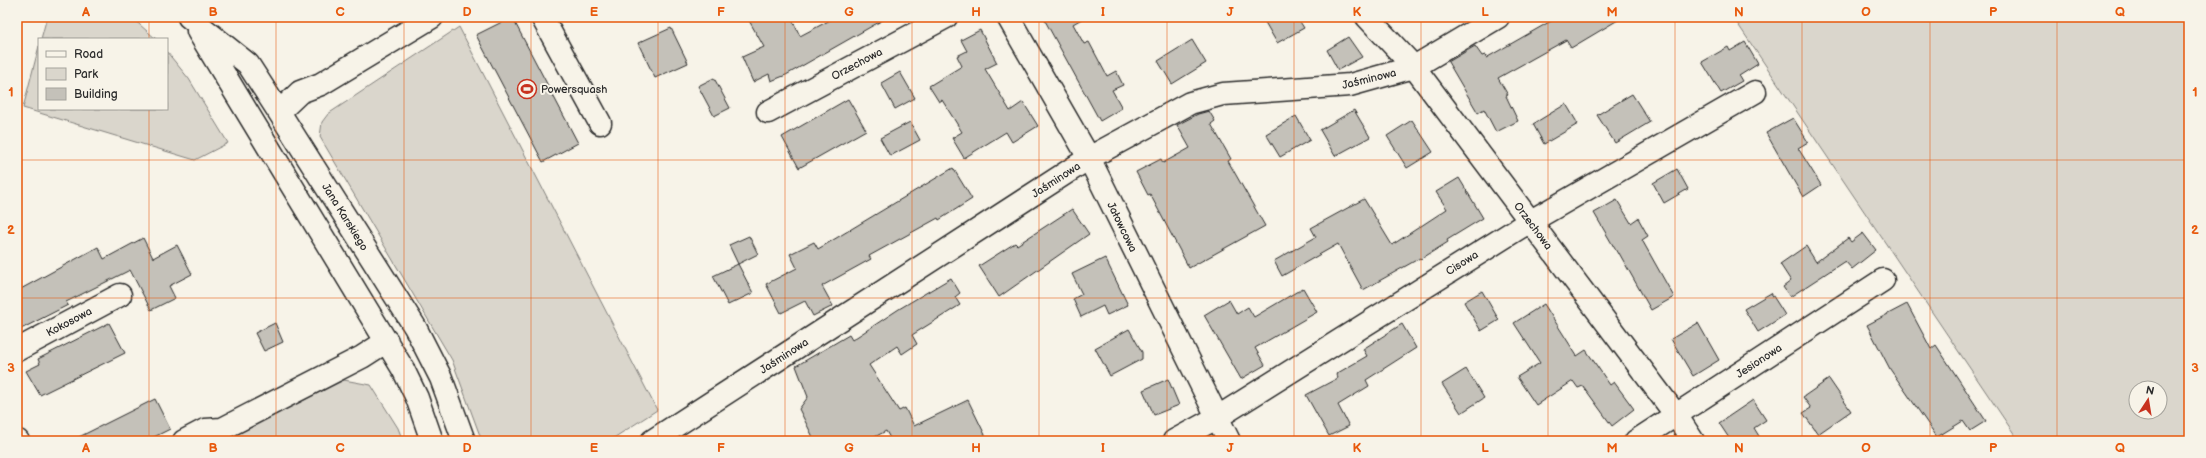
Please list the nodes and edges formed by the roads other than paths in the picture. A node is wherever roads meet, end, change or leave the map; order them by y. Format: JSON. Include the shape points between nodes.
{"nodes":[{"id":1,"x":432,"y":17,"type":"edge"},
{"id":2,"x":542,"y":17,"type":"edge"},
{"id":3,"x":946,"y":17,"type":"edge"},
{"id":4,"x":1008,"y":17,"type":"edge"},
{"id":5,"x":1367,"y":17,"type":"edge"},
{"id":6,"x":1498,"y":17,"type":"edge"},
{"id":7,"x":190,"y":18,"type":"edge"},
{"id":8,"x":1414,"y":67,"type":"junction"},
{"id":9,"x":1755,"y":92,"type":"dead end"},
{"id":10,"x":280,"y":112,"type":"junction"},
{"id":11,"x":768,"y":112,"type":"dead end"},
{"id":12,"x":600,"y":123,"type":"dead end"},
{"id":13,"x":255,"y":126,"type":"junction"},
{"id":14,"x":1089,"y":158,"type":"junction"},
{"id":15,"x":1530,"y":222,"type":"junction"},
{"id":16,"x":1883,"y":280,"type":"dead end"},
{"id":17,"x":120,"y":295,"type":"dead end"},
{"id":18,"x":387,"y":341,"type":"junction"},
{"id":19,"x":17,"y":350,"type":"edge"},
{"id":20,"x":1676,"y":415,"type":"junction"},
{"id":21,"x":1218,"y":417,"type":"junction"},
{"id":22,"x":184,"y":441,"type":"edge"},
{"id":23,"x":432,"y":441,"type":"edge"},
{"id":24,"x":464,"y":441,"type":"edge"},
{"id":25,"x":652,"y":441,"type":"edge"},
{"id":26,"x":1174,"y":441,"type":"edge"},
{"id":27,"x":1229,"y":441,"type":"edge"},
{"id":28,"x":1636,"y":441,"type":"edge"},
{"id":29,"x":1693,"y":441,"type":"edge"}],
"edges":[{"from":1,"to":10,"type":"street","via":[[321,84],[300,92]]},
{"from":2,"to":12,"type":"street"},
{"from":3,"to":11,"type":"street","name":"Orzechowa"},
{"from":4,"to":14,"type":"street","name":"Jałowcowa"},
{"from":5,"to":8,"type":"street","name":"Orzechowa"},
{"from":6,"to":8,"type":"street","name":"Jaśminowa"},
{"from":7,"to":10,"type":"street","name":"Jana Karskiego","via":[[248,64]]},
{"from":7,"to":13,"type":"street","name":"Jana Karskiego"},
{"from":8,"to":14,"type":"street","name":"Jaśminowa","via":[[1350,86],[1255,91],[1190,103]]},
{"from":8,"to":15,"type":"street","name":"Orzechowa"},
{"from":9,"to":15,"type":"street","name":"Cisowa"},
{"from":10,"to":13,"type":"street"},
{"from":10,"to":24,"type":"street","name":"Jana Karskiego","via":[[415,327],[441,378]]},
{"from":13,"to":18,"type":"street","name":"Jana Karskiego"},
{"from":14,"to":21,"type":"street","name":"Jałowcowa"},
{"from":14,"to":25,"type":"street","name":"Jaśminowa"},
{"from":15,"to":20,"type":"street","name":"Orzechowa"},
{"from":15,"to":21,"type":"street","name":"Cisowa"},
{"from":16,"to":20,"type":"street","name":"Jesionowa"},
{"from":17,"to":19,"type":"street","name":"Kokosowa"},
{"from":18,"to":22,"type":"street","via":[[362,357],[222,429],[205,430]]},
{"from":18,"to":23,"type":"street","name":"Jana Karskiego","via":[[403,369]]},
{"from":20,"to":28,"type":"street","name":"Jesionowa"},
{"from":20,"to":29,"type":"street","name":"Orzechowa"},
{"from":21,"to":26,"type":"street","name":"Cisowa"},
{"from":21,"to":27,"type":"street","name":"Jałowcowa"}]}
